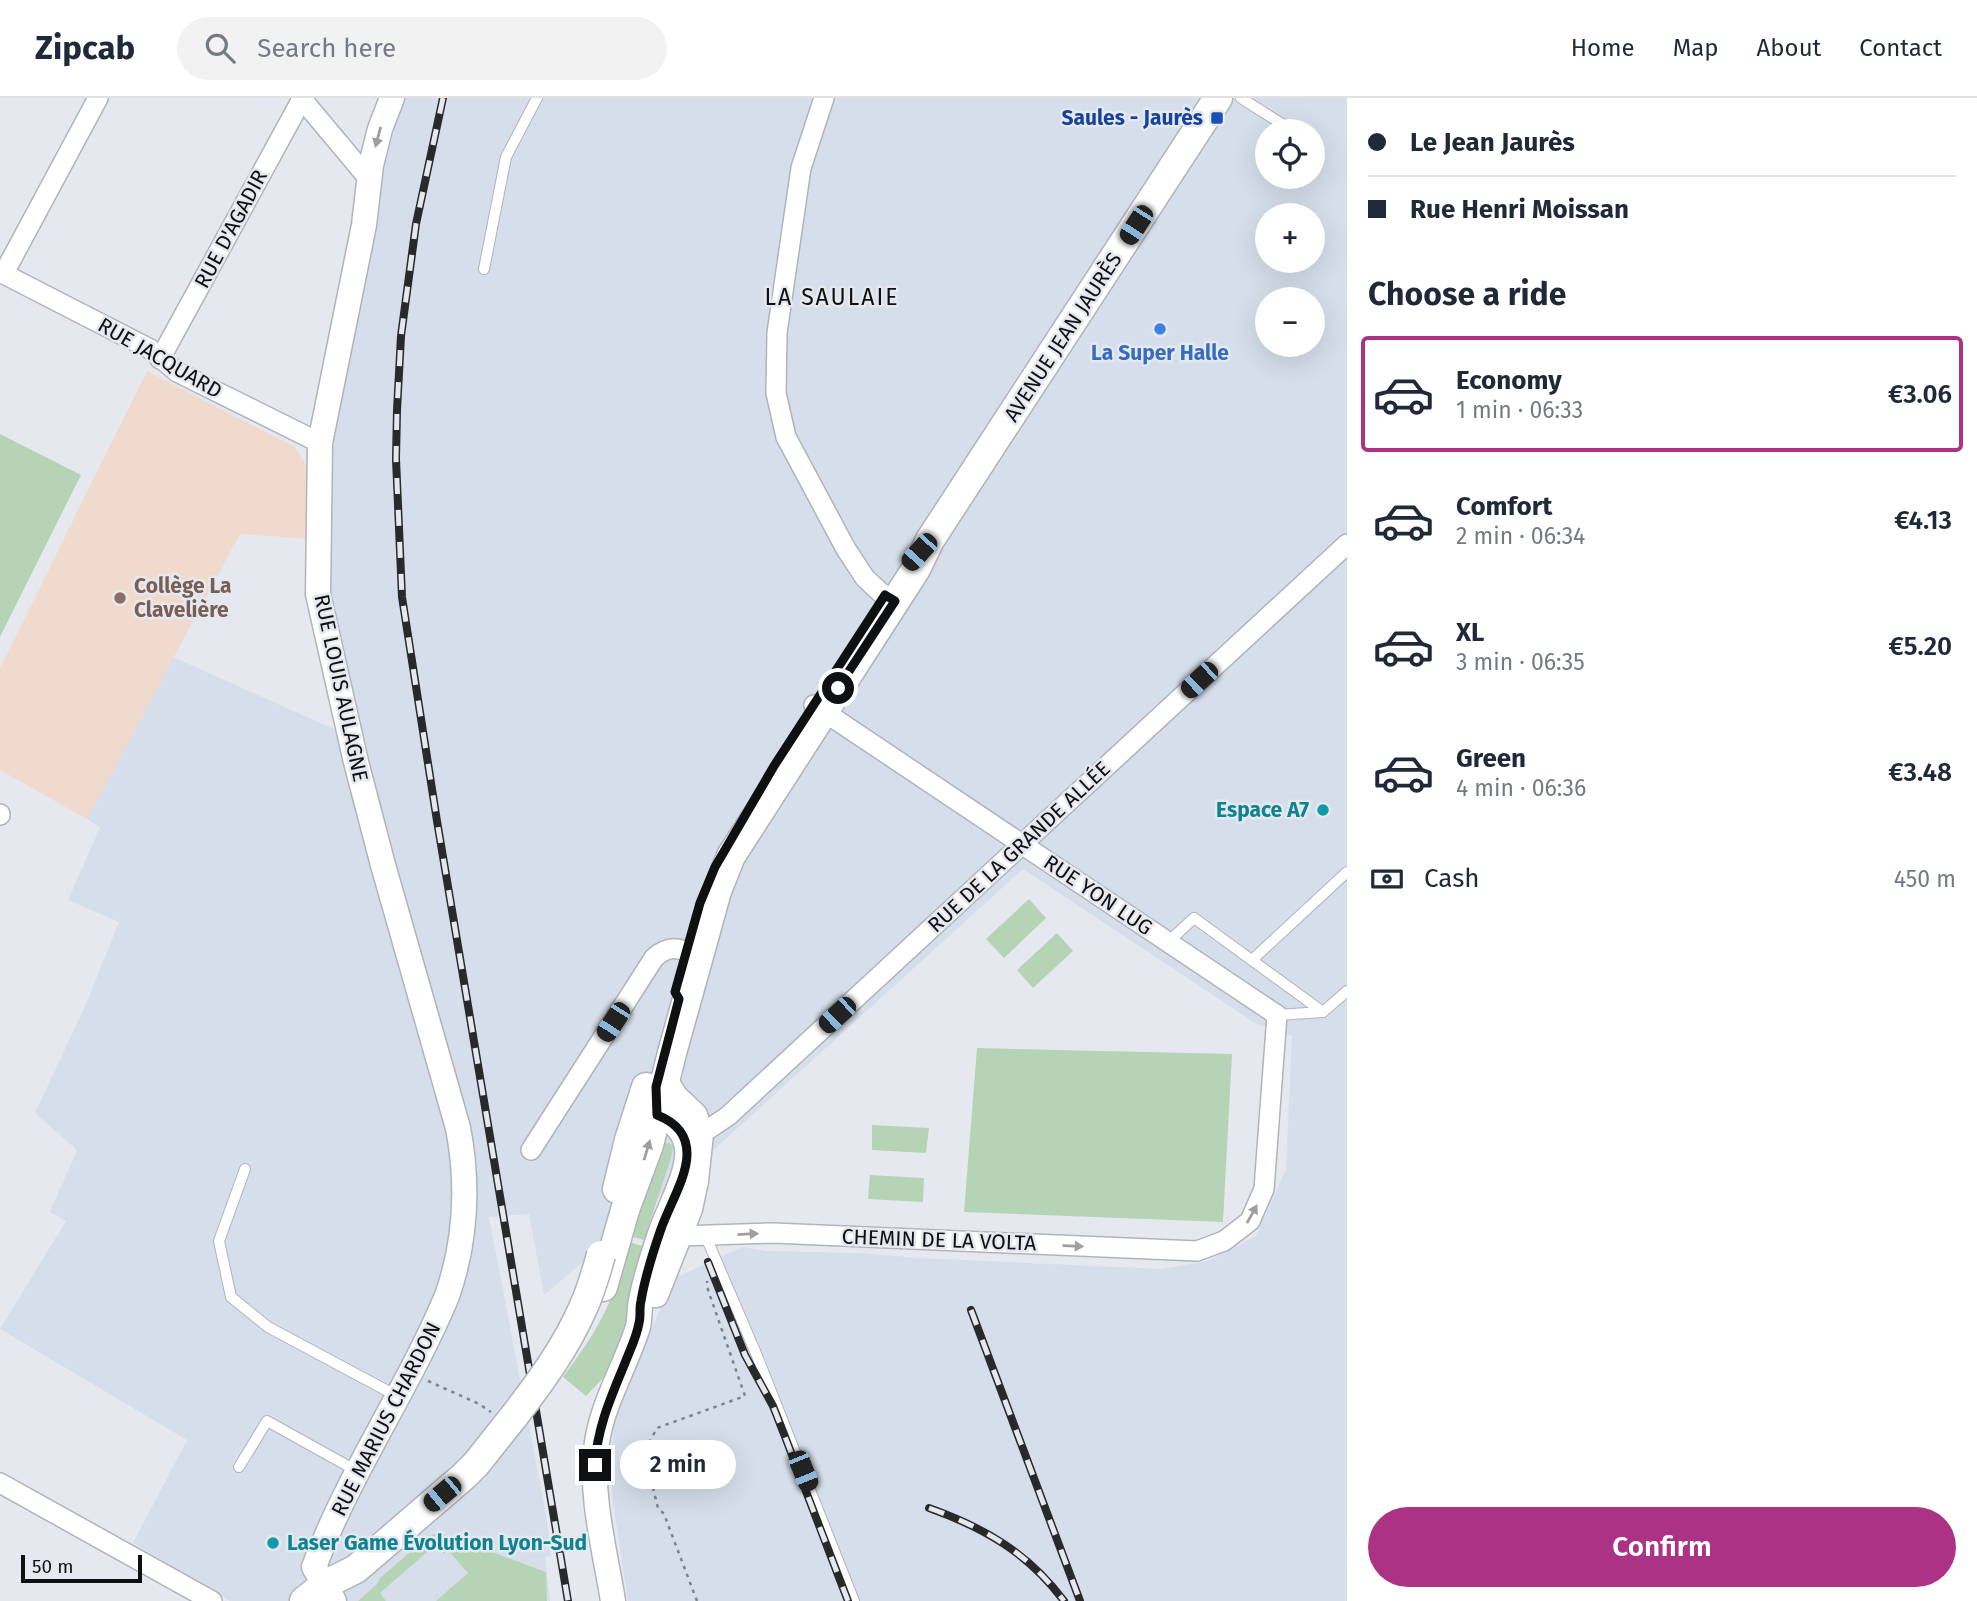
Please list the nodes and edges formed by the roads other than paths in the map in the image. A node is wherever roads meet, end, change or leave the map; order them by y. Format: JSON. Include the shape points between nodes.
{"nodes":[{"id":1,"x":98,"y":98,"type":"edge"},
{"id":2,"x":392,"y":98,"type":"edge"},
{"id":3,"x":537,"y":98,"type":"edge"},
{"id":4,"x":824,"y":98,"type":"edge"},
{"id":5,"x":1218,"y":98,"type":"edge"},
{"id":6,"x":1241,"y":98,"type":"edge"},
{"id":7,"x":301,"y":99,"type":"edge"},
{"id":8,"x":1274,"y":119,"type":"edge"},
{"id":9,"x":369,"y":178,"type":"junction"},
{"id":10,"x":484,"y":270,"type":"dead end"},
{"id":11,"x":2,"y":272,"type":"edge"},
{"id":12,"x":160,"y":359,"type":"junction"},
{"id":13,"x":320,"y":443,"type":"junction"},
{"id":14,"x":1347,"y":544,"type":"edge"},
{"id":15,"x":890,"y":598,"type":"junction"},
{"id":16,"x":818,"y":708,"type":"junction"},
{"id":17,"x":1022,"y":844,"type":"junction"},
{"id":18,"x":1347,"y":872,"type":"edge"},
{"id":19,"x":1168,"y":942,"type":"junction"},
{"id":20,"x":1252,"y":960,"type":"junction"},
{"id":21,"x":685,"y":972,"type":"junction"},
{"id":22,"x":1347,"y":991,"type":"edge"},
{"id":23,"x":1323,"y":1012,"type":"junction"},
{"id":24,"x":1277,"y":1015,"type":"junction"},
{"id":25,"x":659,"y":1100,"type":"junction"},
{"id":26,"x":693,"y":1139,"type":"junction"},
{"id":27,"x":531,"y":1150,"type":"dead end"},
{"id":28,"x":245,"y":1170,"type":"dead end"},
{"id":29,"x":680,"y":1184,"type":"junction"},
{"id":30,"x":463,"y":1231,"type":"joint"},
{"id":31,"x":680,"y":1237,"type":"junction"},
{"id":32,"x":706,"y":1237,"type":"junction"},
{"id":33,"x":639,"y":1323,"type":"junction"},
{"id":34,"x":397,"y":1396,"type":"junction"},
{"id":35,"x":239,"y":1467,"type":"dead end"},
{"id":36,"x":358,"y":1471,"type":"junction"},
{"id":37,"x":0,"y":1483,"type":"edge"},
{"id":38,"x":325,"y":1597,"type":"edge"},
{"id":39,"x":212,"y":1601,"type":"edge"},
{"id":40,"x":613,"y":1601,"type":"edge"},
{"id":41,"x":855,"y":1601,"type":"edge"}],
"edges":[{"from":1,"to":11,"type":"street"},
{"from":2,"to":9,"type":"street","name":"RUE LOUIS AULAGNE","one_way":true},
{"from":3,"to":10,"type":"lane","via":[[506,157]]},
{"from":4,"to":15,"type":"street","via":[[801,168],[776,334],[776,393],[786,437],[846,549],[866,578]]},
{"from":5,"to":15,"type":"main road","name":"AVENUE JEAN JAURÈS","via":[[930,540],[916,569]]},
{"from":6,"to":8,"type":"lane"},
{"from":7,"to":9,"type":"street"},
{"from":7,"to":12,"type":"street","name":"RUE D'AGADIR"},
{"from":9,"to":13,"type":"street","name":"RUE LOUIS AULAGNE","via":[[364,225]]},
{"from":11,"to":12,"type":"street","name":"RUE JACQUARD","via":[[150,349]]},
{"from":12,"to":13,"type":"street","name":"RUE JACQUARD","via":[[177,372]]},
{"from":13,"to":30,"type":"street","name":"RUE LOUIS AULAGNE","via":[[318,594],[383,865],[458,1128],[464,1177]]},
{"from":14,"to":17,"type":"street","name":"RUE DE LA GRANDE ALLÉE"},
{"from":15,"to":16,"type":"main road","name":"AVENUE JEAN JAURÈS"},
{"from":16,"to":17,"type":"street","name":"RUE YON LUG"},
{"from":16,"to":21,"type":"main road","name":"AVENUE JEAN JAURÈS","via":[[731,856]]},
{"from":17,"to":19,"type":"street","name":"RUE YON LUG"},
{"from":17,"to":26,"type":"street","name":"RUE DE LA GRANDE ALLÉE","via":[[728,1116]]},
{"from":18,"to":20,"type":"lane"},
{"from":19,"to":20,"type":"lane","via":[[1194,918]]},
{"from":19,"to":24,"type":"street","name":"RUE YON LUG"},
{"from":20,"to":23,"type":"lane"},
{"from":21,"to":25,"type":"main road","name":"AVENUE JEAN JAURÈS"},
{"from":21,"to":25,"type":"main road","name":"AVENUE JEAN JAURÈS"},
{"from":21,"to":27,"type":"street","via":[[671,948],[654,958]]},
{"from":22,"to":23,"type":"lane"},
{"from":23,"to":24,"type":"lane"},
{"from":32,"to":24,"type":"street","name":"CHEMIN DE LA VOLTA","one_way":true,"via":[[772,1233],[1197,1251],[1224,1241],[1250,1221],[1264,1189]]},
{"from":25,"to":26,"type":"street","via":[[667,1119]]},
{"from":25,"to":38,"type":"main road","name":"AVENUE JEAN JAURÈS","via":[[623,1163],[603,1287],[571,1350],[508,1419],[471,1484],[365,1579]]},
{"from":26,"to":29,"type":"street"},
{"from":26,"to":31,"type":"street","via":[[696,1181]]},
{"from":28,"to":34,"type":"lane","via":[[219,1241],[231,1297],[268,1327]]},
{"from":29,"to":31,"type":"street","via":[[671,1230]]},
{"from":29,"to":33,"type":"street","via":[[653,1255]]},
{"from":30,"to":34,"type":"street","name":"RUE MARIUS CHARDON","via":[[447,1296]]},
{"from":31,"to":32,"type":"street","name":"CHEMIN DE LA VOLTA"},
{"from":31,"to":33,"type":"street","via":[[652,1307]]},
{"from":32,"to":41,"type":"lane"},
{"from":33,"to":40,"type":"street","via":[[600,1427],[596,1454],[597,1500]]},
{"from":34,"to":36,"type":"street","name":"RUE MARIUS CHARDON"},
{"from":35,"to":36,"type":"lane","via":[[267,1421]]},
{"from":36,"to":38,"type":"street","name":"RUE MARIUS CHARDON","via":[[314,1567]]},
{"from":37,"to":39,"type":"street"}]}
